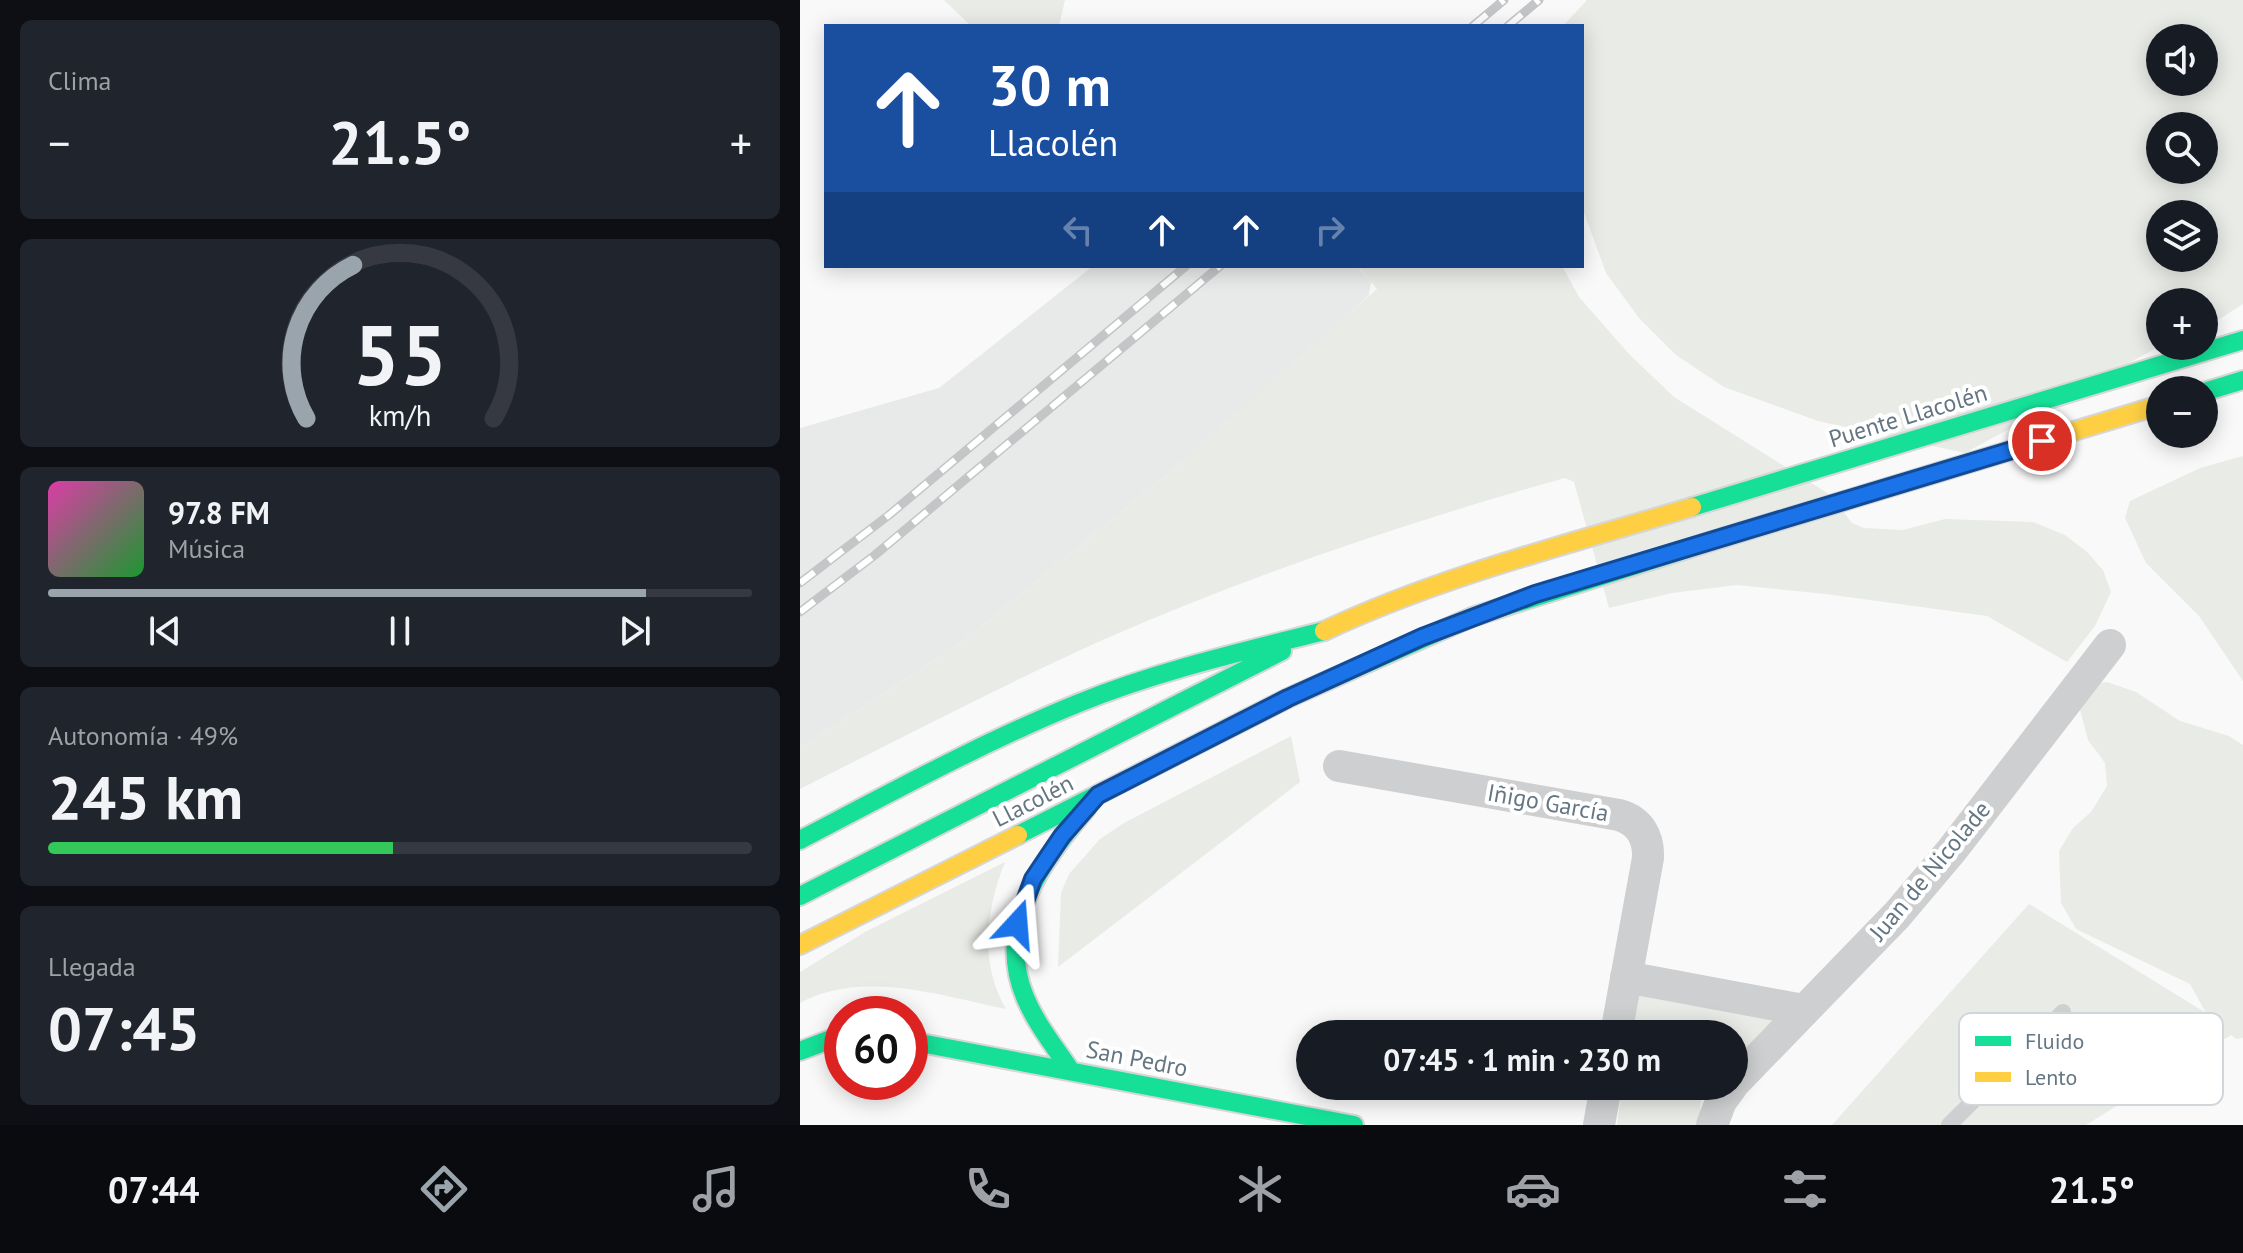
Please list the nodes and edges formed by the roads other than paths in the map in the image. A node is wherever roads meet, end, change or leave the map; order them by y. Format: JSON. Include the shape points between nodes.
{"nodes":[{"id":1,"x":2243,"y":340,"type":"edge"},
{"id":2,"x":2243,"y":380,"type":"edge"},
{"id":3,"x":2218,"y":388,"type":"edge"},
{"id":4,"x":2146,"y":409,"type":"edge"},
{"id":5,"x":1587,"y":538,"type":"joint"},
{"id":6,"x":1324,"y":631,"type":"junction"},
{"id":7,"x":2110,"y":645,"type":"dead end"},
{"id":8,"x":1339,"y":766,"type":"dead end"},
{"id":9,"x":1098,"y":795,"type":"junction"},
{"id":10,"x":800,"y":840,"type":"edge"},
{"id":11,"x":800,"y":896,"type":"edge"},
{"id":12,"x":800,"y":945,"type":"edge"},
{"id":13,"x":1626,"y":977,"type":"junction"},
{"id":14,"x":1803,"y":1010,"type":"junction"},
{"id":15,"x":1618,"y":1020,"type":"edge"},
{"id":16,"x":824,"y":1041,"type":"edge"},
{"id":17,"x":928,"y":1044,"type":"edge"},
{"id":18,"x":800,"y":1051,"type":"edge"},
{"id":19,"x":1748,"y":1068,"type":"edge"},
{"id":20,"x":1071,"y":1071,"type":"junction"},
{"id":21,"x":1603,"y":1100,"type":"edge"},
{"id":22,"x":1722,"y":1100,"type":"edge"},
{"id":23,"x":1969,"y":1105,"type":"edge"},
{"id":24,"x":1354,"y":1125,"type":"edge"},
{"id":25,"x":1599,"y":1125,"type":"edge"},
{"id":26,"x":1712,"y":1125,"type":"edge"},
{"id":27,"x":1949,"y":1125,"type":"edge"}],
"edges":[{"from":1,"to":5,"type":"main road","name":"Puente Llacolén"},
{"from":2,"to":3,"type":"main road"},
{"from":4,"to":9,"type":"main road","name":"Llacolén","via":[[1535,594],[1422,637],[1288,698]]},
{"from":5,"to":6,"type":"main road","name":"Llacolén","via":[[1420,591]]},
{"from":6,"to":10,"type":"main road","via":[[1171,670],[1078,703]]},
{"from":6,"to":11,"type":"main road","name":"Llacolén"},
{"from":7,"to":14,"type":"street","name":"Juan de Nicolade","via":[[1952,850],[1897,915]]},
{"from":8,"to":13,"type":"street","name":"Iñigo García","via":[[1635,822],[1649,847]]},
{"from":9,"to":12,"type":"main road","name":"Llacolén"},
{"from":9,"to":20,"type":"main road","via":[[1033,879],[1014,939],[1024,996]]},
{"from":13,"to":14,"type":"street"},
{"from":13,"to":15,"type":"street","name":"Iñigo García"},
{"from":14,"to":19,"type":"street","name":"Juan de Nicolade"},
{"from":16,"to":18,"type":"main road"},
{"from":17,"to":20,"type":"main road","name":"San Pedro"},
{"from":20,"to":24,"type":"main road","name":"San Pedro"},
{"from":21,"to":25,"type":"street"},
{"from":22,"to":26,"type":"street","name":"Juan de Nicolade"},
{"from":23,"to":27,"type":"lane"}]}
